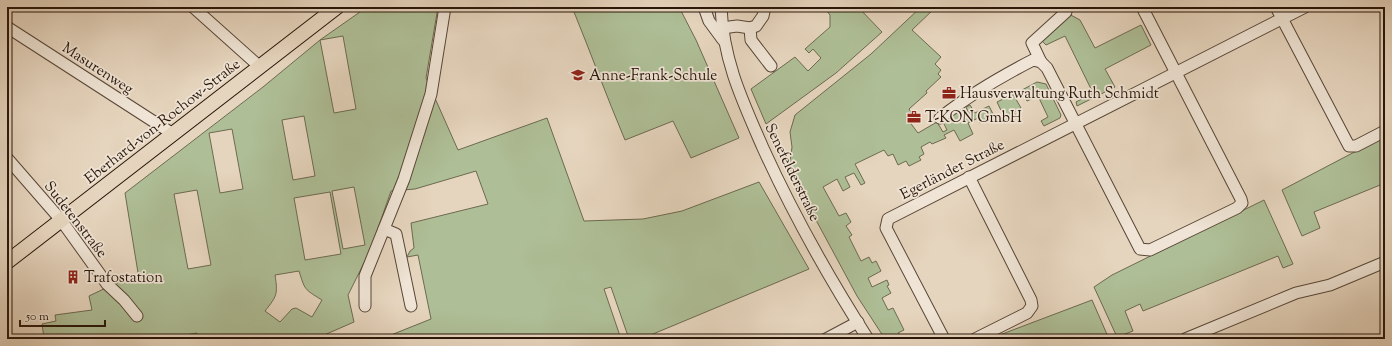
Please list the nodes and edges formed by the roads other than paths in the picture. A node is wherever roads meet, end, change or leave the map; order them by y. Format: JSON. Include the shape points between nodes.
{"nodes":[{"id":1,"x":193,"y":7,"type":"edge"},
{"id":2,"x":337,"y":7,"type":"edge"},
{"id":3,"x":445,"y":7,"type":"edge"},
{"id":4,"x":704,"y":7,"type":"edge"},
{"id":5,"x":721,"y":7,"type":"edge"},
{"id":6,"x":765,"y":7,"type":"edge"},
{"id":7,"x":1142,"y":7,"type":"edge"},
{"id":8,"x":1276,"y":7,"type":"edge"},
{"id":9,"x":1305,"y":7,"type":"edge"},
{"id":10,"x":1066,"y":12,"type":"dead end"},
{"id":11,"x":1282,"y":19,"type":"junction"},
{"id":12,"x":7,"y":27,"type":"edge"},
{"id":13,"x":722,"y":28,"type":"junction"},
{"id":14,"x":750,"y":28,"type":"junction"},
{"id":15,"x":723,"y":40,"type":"junction"},
{"id":16,"x":1041,"y":62,"type":"junction"},
{"id":17,"x":771,"y":66,"type":"dead end"},
{"id":18,"x":260,"y":67,"type":"junction"},
{"id":19,"x":1175,"y":72,"type":"junction"},
{"id":20,"x":940,"y":118,"type":"dead end"},
{"id":21,"x":1075,"y":123,"type":"junction"},
{"id":22,"x":1385,"y":131,"type":"edge"},
{"id":23,"x":173,"y":134,"type":"junction"},
{"id":24,"x":7,"y":158,"type":"edge"},
{"id":25,"x":969,"y":177,"type":"junction"},
{"id":26,"x":61,"y":220,"type":"junction"},
{"id":27,"x":384,"y":229,"type":"junction"},
{"id":28,"x":7,"y":262,"type":"edge"},
{"id":29,"x":1385,"y":262,"type":"edge"},
{"id":30,"x":365,"y":306,"type":"dead end"},
{"id":31,"x":410,"y":306,"type":"dead end"},
{"id":32,"x":137,"y":316,"type":"dead end"},
{"id":33,"x":858,"y":322,"type":"junction"},
{"id":34,"x":826,"y":339,"type":"edge"},
{"id":35,"x":868,"y":339,"type":"edge"},
{"id":36,"x":944,"y":339,"type":"edge"},
{"id":37,"x":975,"y":339,"type":"edge"},
{"id":38,"x":1185,"y":339,"type":"edge"}],
"edges":[{"from":1,"to":18,"type":"street"},
{"from":2,"to":18,"type":"main road","name":"Eberhard-von-Rochow-Straße"},
{"from":3,"to":27,"type":"street","via":[[425,114],[404,179]]},
{"from":4,"to":15,"type":"street","via":[[709,21]]},
{"from":5,"to":13,"type":"street","name":"Senefelderstraße"},
{"from":6,"to":14,"type":"street","via":[[760,22]]},
{"from":7,"to":19,"type":"street"},
{"from":8,"to":11,"type":"street"},
{"from":9,"to":11,"type":"street","name":"Egerländer Straße"},
{"from":10,"to":16,"type":"street","via":[[1032,43]]},
{"from":11,"to":19,"type":"street","name":"Egerländer Straße"},
{"from":11,"to":22,"type":"street","via":[[1349,146],[1356,146]]},
{"from":12,"to":23,"type":"street","name":"Masurenweg"},
{"from":13,"to":14,"type":"street"},
{"from":13,"to":15,"type":"street","name":"Senefelderstraße"},
{"from":14,"to":17,"type":"street","via":[[751,40]]},
{"from":15,"to":33,"type":"street","name":"Senefelderstraße","via":[[730,69],[778,180],[818,256]]},
{"from":16,"to":20,"type":"street","via":[[1033,60],[1001,77],[967,97]]},
{"from":16,"to":21,"type":"street","via":[[1047,68]]},
{"from":18,"to":23,"type":"main road","name":"Eberhard-von-Rochow-Straße"},
{"from":19,"to":21,"type":"street","name":"Egerländer Straße"},
{"from":19,"to":21,"type":"street","via":[[1241,199],[1242,203],[1237,208],[1150,250],[1140,249]]},
{"from":21,"to":25,"type":"street","name":"Egerländer Straße"},
{"from":23,"to":26,"type":"main road","name":"Eberhard-von-Rochow-Straße"},
{"from":24,"to":26,"type":"street","name":"Sudetenstraße"},
{"from":25,"to":36,"type":"street","name":"Egerländer Straße","via":[[898,214],[887,222],[886,228]]},
{"from":25,"to":37,"type":"street","via":[[1032,306],[1027,313]]},
{"from":26,"to":28,"type":"main road","name":"Eberhard-von-Rochow-Straße"},
{"from":26,"to":32,"type":"street","name":"Sudetenstraße","via":[[107,284]]},
{"from":27,"to":30,"type":"street","via":[[365,276]]},
{"from":27,"to":31,"type":"street","via":[[396,234]]},
{"from":29,"to":38,"type":"street","via":[[1330,286],[1296,293]]},
{"from":33,"to":34,"type":"street"},
{"from":33,"to":35,"type":"street","name":"Senefelderstraße"}]}
